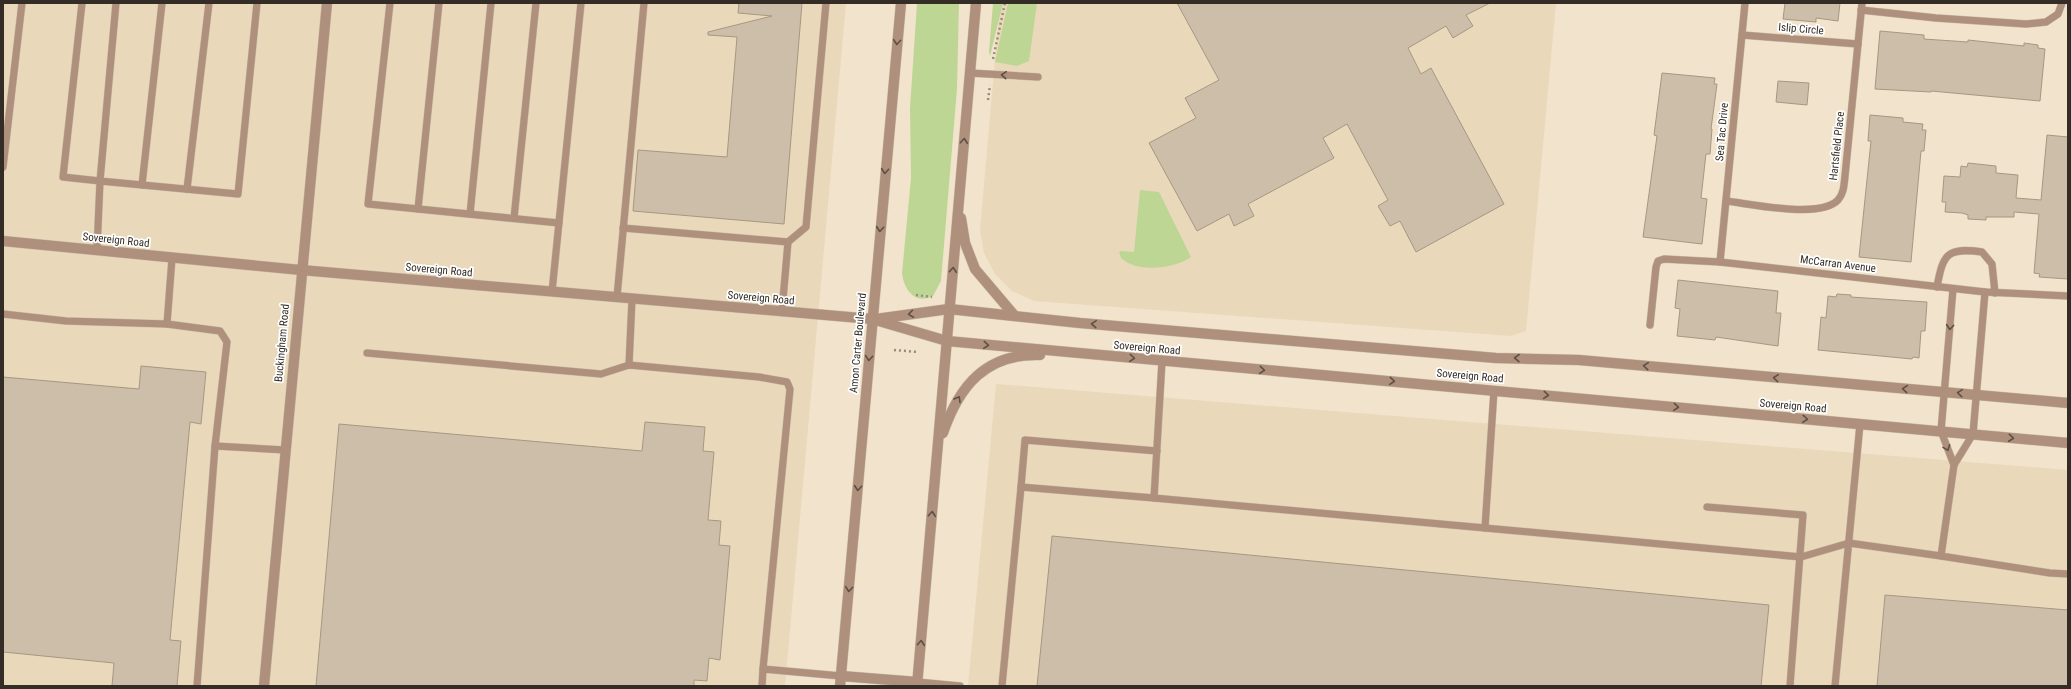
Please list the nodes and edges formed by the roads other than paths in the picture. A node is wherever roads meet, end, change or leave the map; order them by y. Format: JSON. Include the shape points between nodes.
{"nodes":[{"id":1,"x":22,"y":3,"type":"edge"},
{"id":2,"x":82,"y":3,"type":"edge"},
{"id":3,"x":116,"y":3,"type":"edge"},
{"id":4,"x":162,"y":3,"type":"edge"},
{"id":5,"x":209,"y":3,"type":"edge"},
{"id":6,"x":258,"y":3,"type":"edge"},
{"id":7,"x":327,"y":3,"type":"edge"},
{"id":8,"x":390,"y":3,"type":"edge"},
{"id":9,"x":439,"y":3,"type":"edge"},
{"id":10,"x":491,"y":3,"type":"edge"},
{"id":11,"x":536,"y":3,"type":"edge"},
{"id":12,"x":581,"y":3,"type":"edge"},
{"id":13,"x":644,"y":3,"type":"edge"},
{"id":14,"x":826,"y":3,"type":"edge"},
{"id":15,"x":901,"y":3,"type":"edge"},
{"id":16,"x":976,"y":3,"type":"edge"},
{"id":17,"x":1745,"y":3,"type":"edge"},
{"id":18,"x":2062,"y":3,"type":"edge"},
{"id":19,"x":1862,"y":6,"type":"edge"},
{"id":20,"x":1742,"y":35,"type":"junction"},
{"id":21,"x":1858,"y":44,"type":"junction"},
{"id":22,"x":970,"y":73,"type":"junction"},
{"id":23,"x":1038,"y":77,"type":"dead end"},
{"id":24,"x":3,"y":168,"type":"edge"},
{"id":25,"x":100,"y":181,"type":"junction"},
{"id":26,"x":142,"y":184,"type":"junction"},
{"id":27,"x":187,"y":189,"type":"junction"},
{"id":28,"x":1726,"y":201,"type":"junction"},
{"id":29,"x":958,"y":205,"type":"junction"},
{"id":30,"x":418,"y":209,"type":"junction"},
{"id":31,"x":470,"y":214,"type":"junction"},
{"id":32,"x":514,"y":218,"type":"junction"},
{"id":33,"x":559,"y":223,"type":"junction"},
{"id":34,"x":623,"y":228,"type":"junction"},
{"id":35,"x":3,"y":242,"type":"edge"},
{"id":36,"x":788,"y":242,"type":"junction"},
{"id":37,"x":97,"y":250,"type":"junction"},
{"id":38,"x":172,"y":258,"type":"junction"},
{"id":39,"x":1720,"y":262,"type":"junction"},
{"id":40,"x":301,"y":270,"type":"junction"},
{"id":41,"x":1937,"y":287,"type":"junction"},
{"id":42,"x":1953,"y":289,"type":"junction"},
{"id":43,"x":552,"y":292,"type":"junction"},
{"id":44,"x":1985,"y":292,"type":"junction"},
{"id":45,"x":1995,"y":293,"type":"junction"},
{"id":46,"x":2068,"y":296,"type":"edge"},
{"id":47,"x":617,"y":297,"type":"junction"},
{"id":48,"x":632,"y":299,"type":"junction"},
{"id":49,"x":949,"y":309,"type":"junction"},
{"id":50,"x":782,"y":312,"type":"junction"},
{"id":51,"x":3,"y":314,"type":"edge"},
{"id":52,"x":1014,"y":315,"type":"junction"},
{"id":53,"x":872,"y":319,"type":"junction"},
{"id":54,"x":167,"y":324,"type":"junction"},
{"id":55,"x":1650,"y":324,"type":"dead end"},
{"id":56,"x":947,"y":342,"type":"junction"},
{"id":57,"x":367,"y":353,"type":"dead end"},
{"id":58,"x":1094,"y":355,"type":"junction"},
{"id":59,"x":1162,"y":361,"type":"junction"},
{"id":60,"x":629,"y":365,"type":"junction"},
{"id":61,"x":1494,"y":390,"type":"junction"},
{"id":62,"x":1944,"y":392,"type":"junction"},
{"id":63,"x":1976,"y":395,"type":"junction"},
{"id":64,"x":2068,"y":403,"type":"edge"},
{"id":65,"x":1860,"y":424,"type":"junction"},
{"id":66,"x":1941,"y":431,"type":"junction"},
{"id":67,"x":1973,"y":434,"type":"junction"},
{"id":68,"x":2068,"y":443,"type":"edge"},
{"id":69,"x":215,"y":446,"type":"junction"},
{"id":70,"x":938,"y":448,"type":"junction"},
{"id":71,"x":285,"y":450,"type":"junction"},
{"id":72,"x":1157,"y":451,"type":"junction"},
{"id":73,"x":1954,"y":465,"type":"junction"},
{"id":74,"x":1020,"y":487,"type":"junction"},
{"id":75,"x":1154,"y":498,"type":"junction"},
{"id":76,"x":1707,"y":507,"type":"dead end"},
{"id":77,"x":1485,"y":528,"type":"junction"},
{"id":78,"x":1849,"y":543,"type":"junction"},
{"id":79,"x":1941,"y":556,"type":"junction"},
{"id":80,"x":1800,"y":557,"type":"junction"},
{"id":81,"x":2068,"y":574,"type":"edge"},
{"id":82,"x":763,"y":668,"type":"junction"},
{"id":83,"x":841,"y":681,"type":"edge"},
{"id":84,"x":917,"y":684,"type":"edge"},
{"id":85,"x":196,"y":686,"type":"edge"},
{"id":86,"x":264,"y":686,"type":"edge"},
{"id":87,"x":762,"y":686,"type":"edge"},
{"id":88,"x":960,"y":686,"type":"edge"},
{"id":89,"x":1002,"y":686,"type":"edge"},
{"id":90,"x":1790,"y":686,"type":"edge"},
{"id":91,"x":1835,"y":686,"type":"edge"}],
"edges":[{"from":1,"to":24,"type":"lane"},
{"from":2,"to":25,"type":"lane","via":[[63,177]]},
{"from":3,"to":25,"type":"lane"},
{"from":4,"to":26,"type":"lane"},
{"from":5,"to":27,"type":"lane"},
{"from":6,"to":27,"type":"lane","via":[[238,194]]},
{"from":7,"to":40,"type":"street","name":"Buckingham Road"},
{"from":8,"to":30,"type":"lane","via":[[368,204]]},
{"from":9,"to":30,"type":"lane"},
{"from":10,"to":31,"type":"lane"},
{"from":11,"to":32,"type":"lane"},
{"from":12,"to":33,"type":"lane"},
{"from":13,"to":34,"type":"lane"},
{"from":14,"to":36,"type":"lane","via":[[806,226]]},
{"from":15,"to":53,"type":"street","name":"Amon Carter Boulevard","one_way":true},
{"from":16,"to":22,"type":"street"},
{"from":17,"to":20,"type":"lane","name":"Sea Tac Drive"},
{"from":18,"to":19,"type":"lane","via":[[2058,14],[2046,22],[2026,24],[1936,18]]},
{"from":19,"to":21,"type":"lane","name":"Hartsfield Place"},
{"from":20,"to":21,"type":"lane","name":"Islip Circle"},
{"from":20,"to":28,"type":"lane","name":"Sea Tac Drive"},
{"from":21,"to":28,"type":"lane","name":"Hartsfield Place","via":[[1843,190],[1838,199],[1832,205],[1806,211]]},
{"from":23,"to":22,"type":"lane","one_way":true},
{"from":29,"to":22,"type":"street","one_way":true},
{"from":25,"to":26,"type":"lane"},
{"from":25,"to":37,"type":"lane"},
{"from":26,"to":27,"type":"lane"},
{"from":28,"to":39,"type":"lane","name":"Sea Tac Drive"},
{"from":49,"to":29,"type":"street","one_way":true},
{"from":29,"to":52,"type":"street","via":[[966,243],[975,269]]},
{"from":30,"to":31,"type":"lane"},
{"from":31,"to":32,"type":"lane"},
{"from":32,"to":33,"type":"lane"},
{"from":33,"to":43,"type":"lane"},
{"from":34,"to":36,"type":"lane"},
{"from":34,"to":47,"type":"lane"},
{"from":35,"to":37,"type":"street","name":"Sovereign Road"},
{"from":36,"to":50,"type":"lane"},
{"from":37,"to":38,"type":"street","name":"Sovereign Road"},
{"from":38,"to":40,"type":"street","name":"Sovereign Road"},
{"from":38,"to":54,"type":"lane"},
{"from":39,"to":41,"type":"lane","name":"McCarran Avenue"},
{"from":39,"to":55,"type":"lane","name":"McCarran Avenue","via":[[1664,259],[1658,261]]},
{"from":40,"to":43,"type":"street","name":"Sovereign Road"},
{"from":40,"to":71,"type":"street","name":"Buckingham Road"},
{"from":41,"to":42,"type":"lane","name":"McCarran Avenue"},
{"from":41,"to":45,"type":"lane","via":[[1941,266],[1948,255],[1962,249],[1982,252],[1992,264]]},
{"from":42,"to":44,"type":"lane","name":"McCarran Avenue"},
{"from":42,"to":62,"type":"lane","one_way":true},
{"from":43,"to":47,"type":"street","name":"Sovereign Road"},
{"from":44,"to":45,"type":"lane","name":"McCarran Avenue"},
{"from":44,"to":63,"type":"lane"},
{"from":45,"to":46,"type":"lane","name":"McCarran Avenue"},
{"from":47,"to":48,"type":"street","name":"Sovereign Road"},
{"from":48,"to":50,"type":"street","name":"Sovereign Road"},
{"from":48,"to":60,"type":"lane"},
{"from":49,"to":52,"type":"street","name":"Sovereign Road"},
{"from":49,"to":53,"type":"street","name":"Sovereign Road","one_way":true},
{"from":49,"to":56,"type":"street"},
{"from":50,"to":53,"type":"street","name":"Sovereign Road"},
{"from":51,"to":54,"type":"lane","via":[[66,321]]},
{"from":62,"to":52,"type":"street","name":"Sovereign Road","one_way":true,"via":[[1579,360],[1496,358],[1080,323]]},
{"from":53,"to":56,"type":"street","name":"Sovereign Road"},
{"from":53,"to":83,"type":"street","name":"Amon Carter Boulevard","one_way":true},
{"from":54,"to":69,"type":"lane","via":[[220,331],[227,342]]},
{"from":56,"to":58,"type":"street","name":"Sovereign Road","one_way":true},
{"from":56,"to":70,"type":"street"},
{"from":57,"to":60,"type":"lane","via":[[601,374]]},
{"from":58,"to":59,"type":"street","name":"Sovereign Road","one_way":true},
{"from":70,"to":58,"type":"street","one_way":true,"via":[[951,411],[965,387],[981,372],[1006,358],[1032,354]]},
{"from":59,"to":61,"type":"street","name":"Sovereign Road","one_way":true},
{"from":59,"to":72,"type":"lane"},
{"from":60,"to":82,"type":"lane","via":[[787,382],[790,389]]},
{"from":61,"to":65,"type":"street","name":"Sovereign Road","one_way":true},
{"from":61,"to":77,"type":"lane"},
{"from":63,"to":62,"type":"street","name":"Sovereign Road","one_way":true},
{"from":62,"to":66,"type":"lane"},
{"from":63,"to":64,"type":"street","name":"Sovereign Road"},
{"from":63,"to":67,"type":"lane"},
{"from":65,"to":66,"type":"street","name":"Sovereign Road"},
{"from":65,"to":78,"type":"lane"},
{"from":66,"to":67,"type":"street","name":"Sovereign Road"},
{"from":66,"to":73,"type":"lane","one_way":true},
{"from":67,"to":68,"type":"street","name":"Sovereign Road","one_way":true},
{"from":67,"to":73,"type":"lane"},
{"from":69,"to":71,"type":"lane"},
{"from":69,"to":85,"type":"lane"},
{"from":84,"to":70,"type":"street","one_way":true},
{"from":71,"to":86,"type":"street","name":"Buckingham Road"},
{"from":72,"to":74,"type":"lane","via":[[1025,440]]},
{"from":72,"to":75,"type":"lane"},
{"from":73,"to":79,"type":"lane"},
{"from":74,"to":75,"type":"lane"},
{"from":74,"to":89,"type":"lane"},
{"from":75,"to":77,"type":"lane"},
{"from":76,"to":80,"type":"lane","via":[[1803,515]]},
{"from":77,"to":80,"type":"lane"},
{"from":78,"to":79,"type":"lane"},
{"from":78,"to":80,"type":"lane"},
{"from":78,"to":91,"type":"lane"},
{"from":79,"to":81,"type":"lane"},
{"from":80,"to":90,"type":"lane"},
{"from":82,"to":83,"type":"lane"},
{"from":82,"to":87,"type":"lane"},
{"from":83,"to":84,"type":"street"},
{"from":84,"to":88,"type":"lane"}]}
